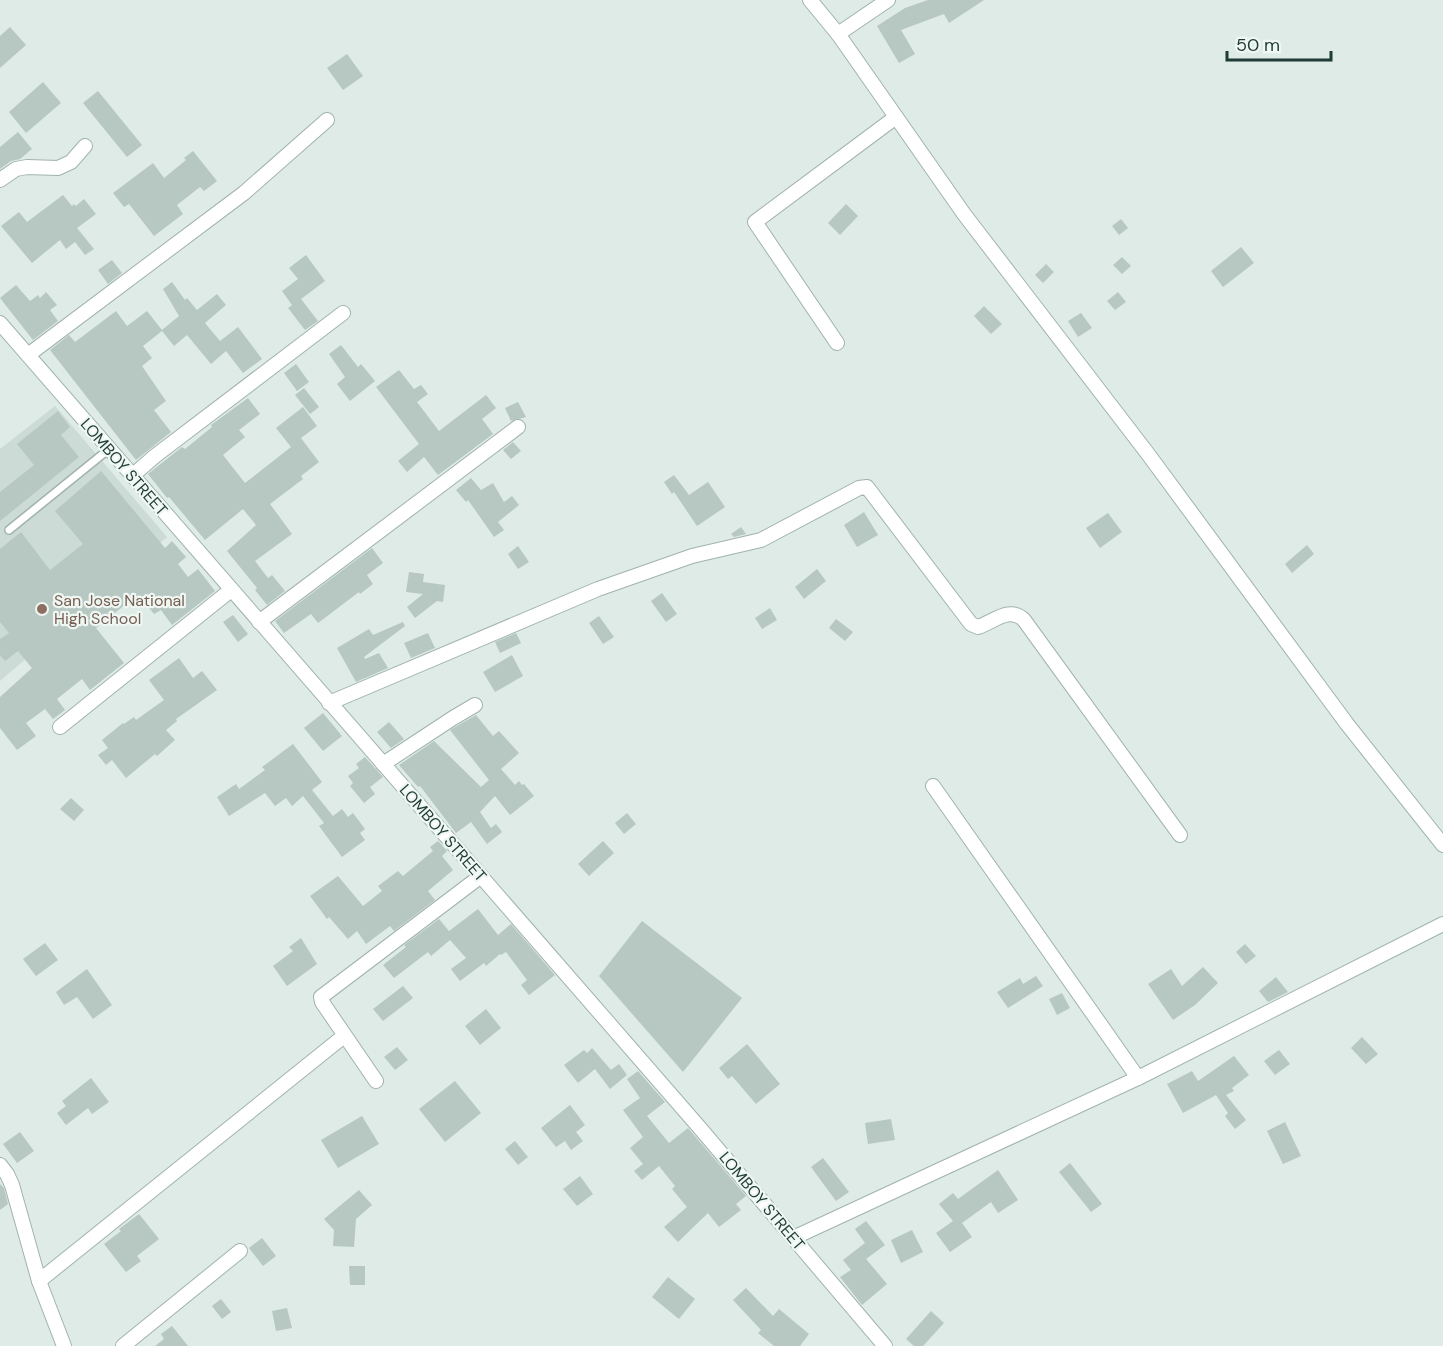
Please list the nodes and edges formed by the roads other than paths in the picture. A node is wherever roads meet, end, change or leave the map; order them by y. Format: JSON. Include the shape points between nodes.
{"nodes":[{"id":1,"x":810,"y":0,"type":"edge"},
{"id":2,"x":888,"y":0,"type":"edge"},
{"id":3,"x":838,"y":34,"type":"junction"},
{"id":4,"x":896,"y":117,"type":"junction"},
{"id":5,"x":327,"y":120,"type":"dead end"},
{"id":6,"x":85,"y":146,"type":"dead end"},
{"id":7,"x":0,"y":180,"type":"edge"},
{"id":8,"x":343,"y":313,"type":"dead end"},
{"id":9,"x":0,"y":323,"type":"edge"},
{"id":10,"x":837,"y":343,"type":"dead end"},
{"id":11,"x":28,"y":355,"type":"junction"},
{"id":12,"x":518,"y":427,"type":"dead end"},
{"id":13,"x":109,"y":449,"type":"junction"},
{"id":14,"x":132,"y":476,"type":"junction"},
{"id":15,"x":9,"y":530,"type":"dead end"},
{"id":16,"x":231,"y":590,"type":"junction"},
{"id":17,"x":260,"y":622,"type":"junction"},
{"id":18,"x":329,"y":703,"type":"junction"},
{"id":19,"x":475,"y":705,"type":"dead end"},
{"id":20,"x":60,"y":727,"type":"dead end"},
{"id":21,"x":383,"y":764,"type":"junction"},
{"id":22,"x":933,"y":786,"type":"dead end"},
{"id":23,"x":1180,"y":835,"type":"dead end"},
{"id":24,"x":1443,"y":844,"type":"edge"},
{"id":25,"x":481,"y":876,"type":"junction"},
{"id":26,"x":1443,"y":924,"type":"edge"},
{"id":27,"x":344,"y":1036,"type":"junction"},
{"id":28,"x":1138,"y":1078,"type":"junction"},
{"id":29,"x":376,"y":1081,"type":"dead end"},
{"id":30,"x":0,"y":1165,"type":"edge"},
{"id":31,"x":793,"y":1238,"type":"junction"},
{"id":32,"x":240,"y":1251,"type":"dead end"},
{"id":33,"x":39,"y":1281,"type":"junction"},
{"id":34,"x":64,"y":1346,"type":"edge"},
{"id":35,"x":123,"y":1346,"type":"edge"},
{"id":36,"x":885,"y":1346,"type":"edge"}],
"edges":[{"from":1,"to":3,"type":"street"},
{"from":2,"to":3,"type":"street"},
{"from":3,"to":4,"type":"street"},
{"from":4,"to":10,"type":"street","via":[[755,222]]},
{"from":4,"to":24,"type":"street","via":[[964,214],[1148,454],[1347,724]]},
{"from":5,"to":11,"type":"street","via":[[244,193]]},
{"from":6,"to":7,"type":"street","via":[[71,162],[58,168],[16,169]]},
{"from":8,"to":14,"type":"street"},
{"from":9,"to":11,"type":"street","name":"LOMBOY STREET"},
{"from":11,"to":13,"type":"street","name":"LOMBOY STREET"},
{"from":12,"to":17,"type":"street"},
{"from":13,"to":14,"type":"street","name":"LOMBOY STREET"},
{"from":13,"to":15,"type":"lane"},
{"from":14,"to":16,"type":"street","name":"LOMBOY STREET"},
{"from":16,"to":17,"type":"street","name":"LOMBOY STREET"},
{"from":16,"to":20,"type":"street"},
{"from":17,"to":18,"type":"street","name":"LOMBOY STREET"},
{"from":18,"to":21,"type":"street","name":"LOMBOY STREET"},
{"from":18,"to":23,"type":"street","via":[[598,589],[692,556],[761,540],[867,487],[971,624],[978,627],[1010,613],[1024,620]]},
{"from":19,"to":21,"type":"street"},
{"from":21,"to":25,"type":"street","name":"LOMBOY STREET"},
{"from":22,"to":28,"type":"street"},
{"from":25,"to":27,"type":"street","via":[[324,992],[322,1002]]},
{"from":25,"to":31,"type":"street","name":"LOMBOY STREET"},
{"from":26,"to":28,"type":"street"},
{"from":27,"to":29,"type":"street"},
{"from":27,"to":33,"type":"street"},
{"from":28,"to":31,"type":"street"},
{"from":30,"to":33,"type":"street","via":[[12,1185]]},
{"from":31,"to":36,"type":"street","name":"LOMBOY STREET"},
{"from":32,"to":35,"type":"street"},
{"from":33,"to":34,"type":"street"}]}
